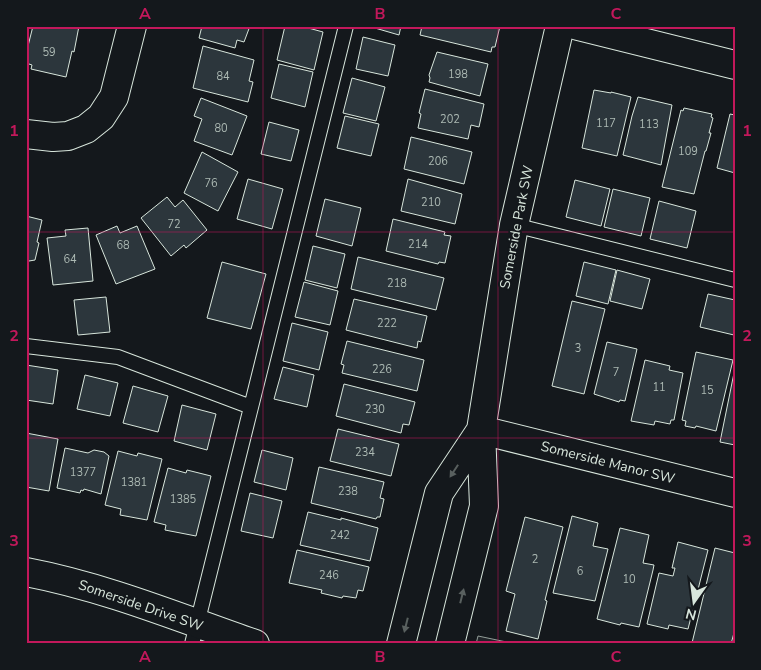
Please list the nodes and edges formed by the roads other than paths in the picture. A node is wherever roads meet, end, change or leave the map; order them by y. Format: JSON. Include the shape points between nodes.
{"nodes":[{"id":1,"x":132,"y":26,"type":"edge"},
{"id":2,"x":346,"y":26,"type":"edge"},
{"id":3,"x":560,"y":26,"type":"edge"},
{"id":4,"x":578,"y":26,"type":"edge"},
{"id":5,"x":735,"y":65,"type":"edge"},
{"id":6,"x":26,"y":134,"type":"edge"},
{"id":7,"x":514,"y":225,"type":"junction"},
{"id":8,"x":735,"y":280,"type":"edge"},
{"id":9,"x":26,"y":346,"type":"edge"},
{"id":10,"x":251,"y":407,"type":"junction"},
{"id":11,"x":480,"y":430,"type":"junction"},
{"id":12,"x":735,"y":493,"type":"edge"},
{"id":13,"x":26,"y":572,"type":"edge"},
{"id":14,"x":195,"y":634,"type":"edge"},
{"id":15,"x":255,"y":644,"type":"edge"},
{"id":16,"x":401,"y":644,"type":"edge"},
{"id":17,"x":450,"y":644,"type":"edge"}],
"edges":[{"from":1,"to":6,"type":"street","via":[[114,97],[101,116],[86,129],[68,136]]},
{"from":2,"to":10,"type":"lane"},
{"from":3,"to":7,"type":"street","name":"Somerside Park SW"},
{"from":4,"to":5,"type":"street"},
{"from":7,"to":8,"type":"lane"},
{"from":7,"to":11,"type":"street","name":"Somerside Park SW"},
{"from":9,"to":10,"type":"lane","via":[[118,357]]},
{"from":10,"to":14,"type":"lane"},
{"from":11,"to":12,"type":"street","name":"Somerside Manor SW"},
{"from":11,"to":16,"type":"street","name":"Somerside Park SW","one_way":true,"via":[[439,493]]},
{"from":17,"to":11,"type":"street","name":"Somerside Park SW","one_way":true,"via":[[484,506]]},
{"from":13,"to":14,"type":"street","name":"Somerside Drive SW","via":[[64,579],[126,598]]},
{"from":14,"to":15,"type":"street","name":"Somerside Drive SW"}]}
